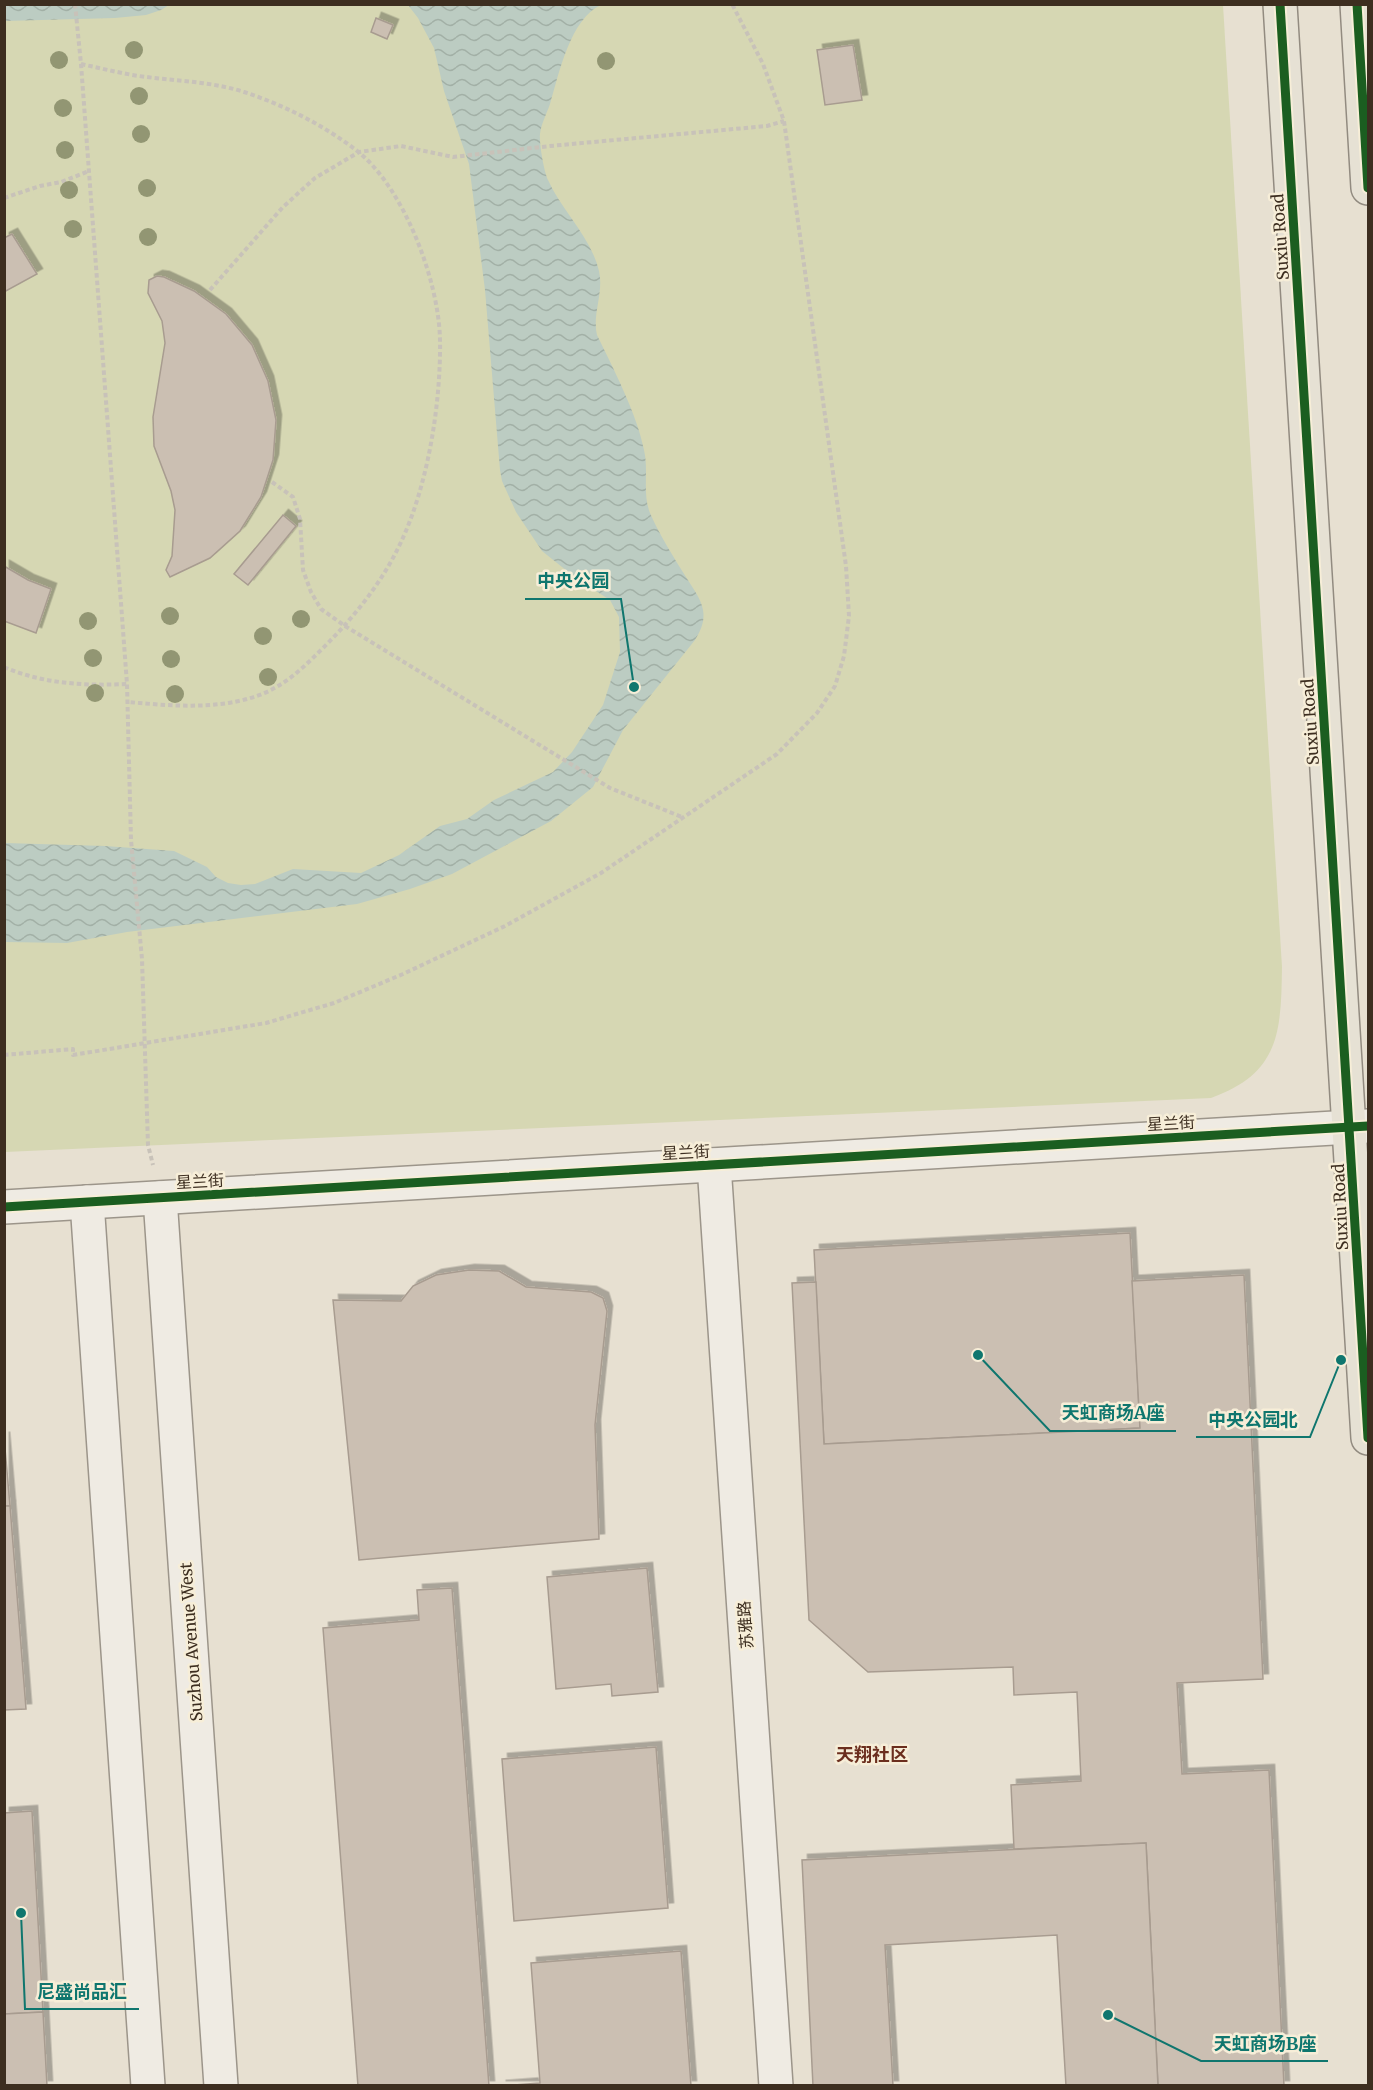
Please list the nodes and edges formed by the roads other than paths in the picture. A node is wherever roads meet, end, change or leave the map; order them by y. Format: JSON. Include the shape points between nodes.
{"nodes":[{"id":1,"x":1280,"y":4,"type":"edge"},
{"id":2,"x":1357,"y":4,"type":"edge"},
{"id":3,"x":1368,"y":188,"type":"edge"},
{"id":4,"x":1359,"y":1127,"type":"edge"},
{"id":5,"x":714,"y":1165,"type":"junction"},
{"id":6,"x":160,"y":1198,"type":"junction"},
{"id":7,"x":87,"y":1202,"type":"junction"},
{"id":8,"x":4,"y":1207,"type":"edge"},
{"id":9,"x":1368,"y":1438,"type":"edge"},
{"id":10,"x":148,"y":2085,"type":"edge"},
{"id":11,"x":221,"y":2085,"type":"edge"},
{"id":12,"x":776,"y":2085,"type":"edge"}],
"edges":[{"from":1,"to":4,"type":"main road","name":"Suxiu Road"},
{"from":2,"to":3,"type":"main road"},
{"from":4,"to":5,"type":"street","name":"星兰街"},
{"from":4,"to":9,"type":"main road","name":"Suxiu Road"},
{"from":5,"to":6,"type":"street","name":"星兰街"},
{"from":5,"to":12,"type":"street","name":"苏雅路"},
{"from":6,"to":7,"type":"street","name":"星兰街"},
{"from":6,"to":11,"type":"street","name":"Suzhou Avenue West"},
{"from":7,"to":8,"type":"street","name":"星兰街"},
{"from":7,"to":10,"type":"street"}]}
